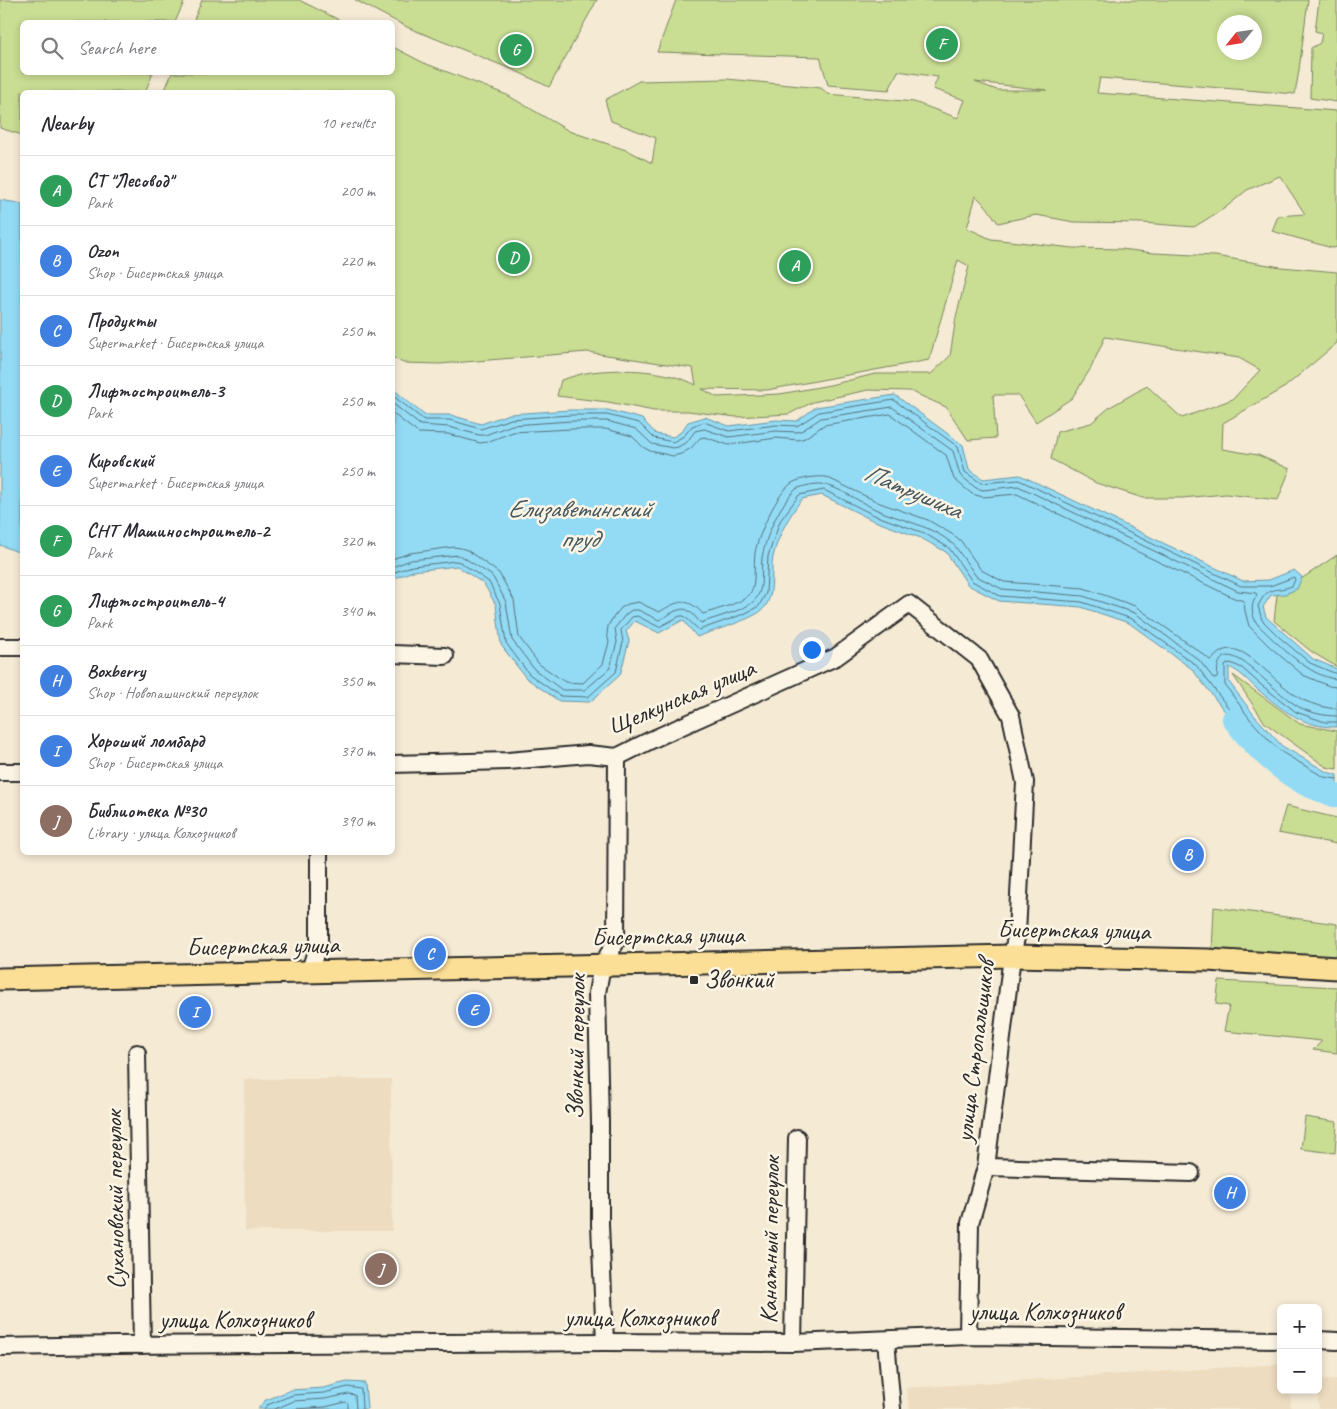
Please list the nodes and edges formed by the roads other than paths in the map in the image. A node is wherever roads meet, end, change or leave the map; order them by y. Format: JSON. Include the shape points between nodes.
{"nodes":[{"id":1,"x":909,"y":604,"type":"joint"},
{"id":2,"x":0,"y":646,"type":"edge"},
{"id":3,"x":20,"y":647,"type":"edge"},
{"id":4,"x":395,"y":654,"type":"edge"},
{"id":5,"x":445,"y":656,"type":"dead end"},
{"id":6,"x":617,"y":757,"type":"junction"},
{"id":7,"x":395,"y":764,"type":"edge"},
{"id":8,"x":0,"y":772,"type":"edge"},
{"id":9,"x":20,"y":772,"type":"edge"},
{"id":10,"x":319,"y":855,"type":"edge"},
{"id":11,"x":1012,"y":956,"type":"junction"},
{"id":12,"x":602,"y":965,"type":"junction"},
{"id":13,"x":1337,"y":968,"type":"edge"},
{"id":14,"x":309,"y":972,"type":"junction"},
{"id":15,"x":0,"y":979,"type":"edge"},
{"id":16,"x":138,"y":1053,"type":"dead end"},
{"id":17,"x":797,"y":1138,"type":"dead end"},
{"id":18,"x":986,"y":1167,"type":"junction"},
{"id":19,"x":1192,"y":1173,"type":"dead end"},
{"id":20,"x":968,"y":1336,"type":"junction"},
{"id":21,"x":886,"y":1340,"type":"junction"},
{"id":22,"x":1277,"y":1340,"type":"edge"},
{"id":23,"x":1322,"y":1340,"type":"edge"},
{"id":24,"x":1337,"y":1341,"type":"edge"},
{"id":25,"x":604,"y":1342,"type":"junction"},
{"id":26,"x":793,"y":1343,"type":"junction"},
{"id":27,"x":142,"y":1345,"type":"junction"},
{"id":28,"x":0,"y":1347,"type":"edge"},
{"id":29,"x":892,"y":1409,"type":"edge"}],
"edges":[{"from":1,"to":6,"type":"street","name":"Щелкунская улица","via":[[836,657]]},
{"from":1,"to":11,"type":"street","name":"улица Стропальщиков","via":[[980,659],[1011,716],[1025,782],[1017,933]]},
{"from":2,"to":3,"type":"street"},
{"from":4,"to":5,"type":"street"},
{"from":6,"to":7,"type":"street","name":"Щелкунская улица","via":[[588,754],[508,761]]},
{"from":6,"to":12,"type":"street","name":"Звонкий переулок","via":[[616,942]]},
{"from":8,"to":9,"type":"street"},
{"from":10,"to":14,"type":"street","via":[[319,942]]},
{"from":11,"to":12,"type":"main road","name":"Бисертская улица"},
{"from":11,"to":13,"type":"main road","name":"Бисертская улица","via":[[1207,960]]},
{"from":11,"to":18,"type":"street","name":"улица Стропальщиков"},
{"from":12,"to":14,"type":"main road","name":"Бисертская улица"},
{"from":12,"to":25,"type":"street","name":"Звонкий переулок","via":[[597,992]]},
{"from":14,"to":15,"type":"main road","name":"Бисертская улица"},
{"from":16,"to":27,"type":"street","name":"Сухановский переулок"},
{"from":17,"to":26,"type":"street","name":"Канатный переулок"},
{"from":18,"to":19,"type":"street"},
{"from":18,"to":20,"type":"street","name":"улица Стропальщиков","via":[[970,1223]]},
{"from":20,"to":21,"type":"street","name":"улица Колхозников"},
{"from":20,"to":22,"type":"street","name":"улица Колхозников"},
{"from":21,"to":26,"type":"street","name":"улица Колхозников"},
{"from":21,"to":29,"type":"street"},
{"from":23,"to":24,"type":"street"},
{"from":25,"to":26,"type":"street","name":"улица Колхозников"},
{"from":25,"to":27,"type":"street","name":"улица Колхозников"},
{"from":27,"to":28,"type":"street","name":"улица Колхозников"}]}
